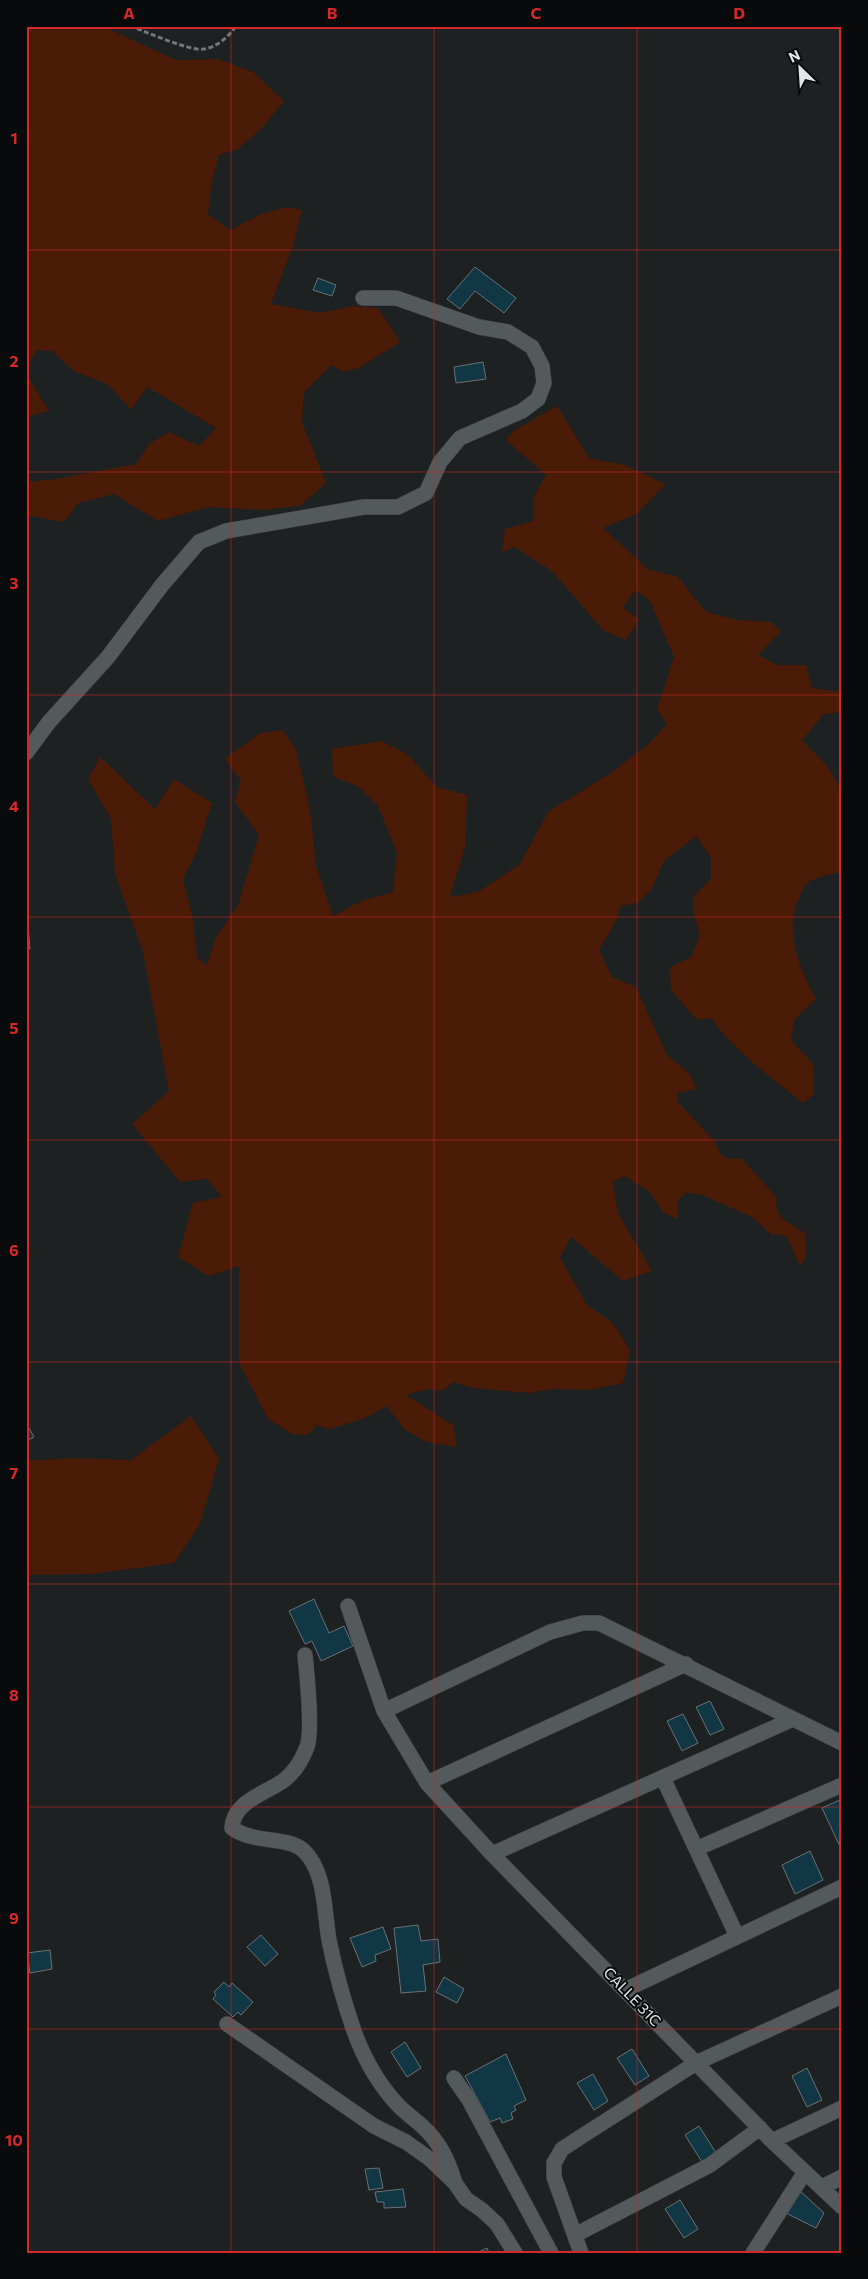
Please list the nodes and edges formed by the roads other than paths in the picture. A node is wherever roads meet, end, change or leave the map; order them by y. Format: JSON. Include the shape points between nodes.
{"nodes":[{"id":1,"x":363,"y":298,"type":"dead end"},
{"id":2,"x":26,"y":753,"type":"edge"},
{"id":3,"x":348,"y":1606,"type":"dead end"},
{"id":4,"x":305,"y":1655,"type":"dead end"},
{"id":5,"x":686,"y":1664,"type":"junction"},
{"id":6,"x":384,"y":1711,"type":"junction"},
{"id":7,"x":793,"y":1719,"type":"junction"},
{"id":8,"x":842,"y":1743,"type":"edge"},
{"id":9,"x":662,"y":1778,"type":"junction"},
{"id":10,"x":427,"y":1783,"type":"junction"},
{"id":11,"x":842,"y":1785,"type":"edge"},
{"id":12,"x":696,"y":1849,"type":"junction"},
{"id":13,"x":492,"y":1854,"type":"junction"},
{"id":14,"x":842,"y":1887,"type":"edge"},
{"id":15,"x":737,"y":1936,"type":"junction"},
{"id":16,"x":625,"y":1990,"type":"junction"},
{"id":17,"x":842,"y":1996,"type":"edge"},
{"id":18,"x":227,"y":2024,"type":"dead end"},
{"id":19,"x":696,"y":2063,"type":"junction"},
{"id":20,"x":454,"y":2078,"type":"dead end"},
{"id":21,"x":842,"y":2108,"type":"edge"},
{"id":22,"x":760,"y":2128,"type":"junction"},
{"id":23,"x":772,"y":2141,"type":"junction"},
{"id":24,"x":805,"y":2172,"type":"junction"},
{"id":25,"x":842,"y":2178,"type":"edge"},
{"id":26,"x":455,"y":2183,"type":"junction"},
{"id":27,"x":822,"y":2187,"type":"junction"},
{"id":28,"x":842,"y":2208,"type":"edge"},
{"id":29,"x":575,"y":2235,"type":"junction"},
{"id":30,"x":515,"y":2253,"type":"edge"},
{"id":31,"x":551,"y":2253,"type":"edge"},
{"id":32,"x":581,"y":2253,"type":"edge"},
{"id":33,"x":753,"y":2253,"type":"edge"}],
"edges":[{"from":1,"to":2,"type":"street","via":[[396,298],[479,327],[508,332],[532,347],[542,366],[544,383],[538,399],[522,411],[460,438],[440,462],[426,493],[398,507],[364,507],[226,530],[199,542],[108,657],[49,722]]},
{"from":3,"to":6,"type":"street","name":"CALLE 31C"},
{"from":4,"to":26,"type":"street","via":[[308,1746],[295,1770],[245,1804],[232,1818],[232,1828],[257,1839],[291,1843],[303,1851],[314,1867],[325,1904],[329,1940],[342,1994],[364,2054],[396,2103],[438,2143],[448,2160]]},
{"from":5,"to":6,"type":"street","via":[[599,1623],[582,1622],[550,1632]]},
{"from":5,"to":7,"type":"street"},
{"from":5,"to":10,"type":"street"},
{"from":6,"to":10,"type":"street","name":"CALLE 31C"},
{"from":7,"to":8,"type":"street"},
{"from":7,"to":9,"type":"street"},
{"from":9,"to":12,"type":"street"},
{"from":9,"to":13,"type":"street"},
{"from":10,"to":13,"type":"street","name":"CALLE 31C"},
{"from":11,"to":12,"type":"street"},
{"from":12,"to":15,"type":"street"},
{"from":13,"to":16,"type":"street","name":"CALLE 31C"},
{"from":14,"to":15,"type":"street"},
{"from":15,"to":16,"type":"street"},
{"from":16,"to":19,"type":"street","name":"CALLE 31C"},
{"from":17,"to":19,"type":"street"},
{"from":18,"to":26,"type":"street","via":[[374,2126],[406,2142]]},
{"from":19,"to":22,"type":"street","name":"CALLE 31C"},
{"from":19,"to":29,"type":"street","via":[[562,2149],[554,2163],[554,2177]]},
{"from":20,"to":31,"type":"street"},
{"from":21,"to":23,"type":"street"},
{"from":22,"to":23,"type":"street","name":"CALLE 31C"},
{"from":22,"to":29,"type":"street","via":[[710,2165]]},
{"from":23,"to":24,"type":"street","name":"CALLE 31C"},
{"from":24,"to":27,"type":"street","name":"CALLE 31C"},
{"from":24,"to":33,"type":"street"},
{"from":25,"to":27,"type":"street"},
{"from":26,"to":30,"type":"street","via":[[466,2198],[497,2224]]},
{"from":27,"to":28,"type":"street","name":"CALLE 31C"},
{"from":29,"to":32,"type":"street"}]}
